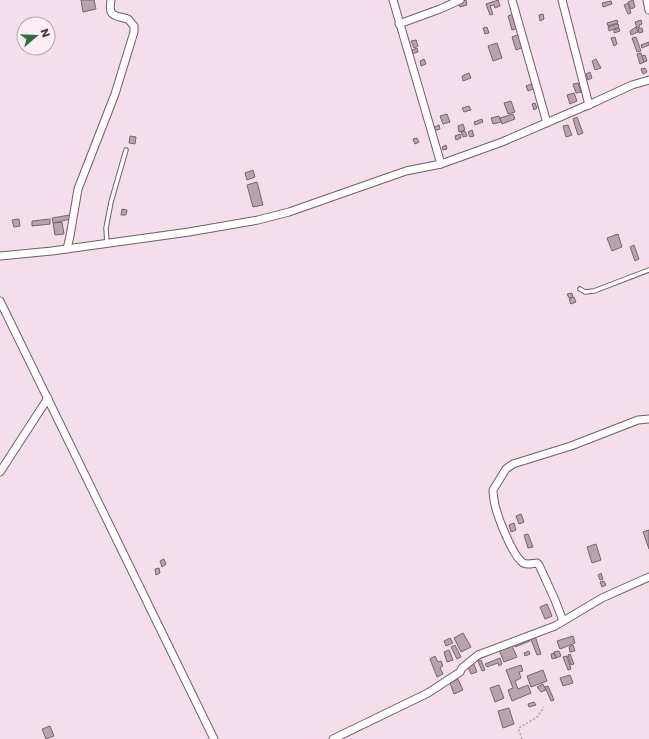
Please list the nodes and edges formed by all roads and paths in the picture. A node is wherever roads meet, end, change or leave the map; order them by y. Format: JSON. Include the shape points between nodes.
{"nodes":[{"id":1,"x":111,"y":0,"type":"edge"},
{"id":2,"x":393,"y":0,"type":"edge"},
{"id":3,"x":460,"y":0,"type":"edge"},
{"id":4,"x":512,"y":0,"type":"edge"},
{"id":5,"x":562,"y":0,"type":"edge"},
{"id":6,"x":399,"y":24,"type":"junction"},
{"id":7,"x":649,"y":80,"type":"edge"},
{"id":8,"x":589,"y":105,"type":"junction"},
{"id":9,"x":547,"y":122,"type":"junction"},
{"id":10,"x":126,"y":150,"type":"dead end"},
{"id":11,"x":441,"y":164,"type":"junction"},
{"id":12,"x":107,"y":243,"type":"junction"},
{"id":13,"x":67,"y":248,"type":"junction"},
{"id":14,"x":0,"y":256,"type":"edge"},
{"id":15,"x":649,"y":270,"type":"edge"},
{"id":16,"x":580,"y":289,"type":"dead end"},
{"id":17,"x":0,"y":301,"type":"edge"},
{"id":18,"x":48,"y":398,"type":"junction"},
{"id":19,"x":649,"y":419,"type":"edge"},
{"id":20,"x":0,"y":472,"type":"edge"},
{"id":21,"x":649,"y":577,"type":"edge"},
{"id":22,"x":563,"y":621,"type":"junction"},
{"id":23,"x":544,"y":707,"type":"dead end"},
{"id":24,"x":214,"y":739,"type":"edge"},
{"id":25,"x":333,"y":739,"type":"edge"},
{"id":26,"x":522,"y":739,"type":"edge"}],
"edges":[{"from":1,"to":13,"type":"street","via":[[110,13],[128,19],[134,26],[134,32],[115,94],[78,189]]},
{"from":2,"to":6,"type":"street"},
{"from":3,"to":6,"type":"street"},
{"from":4,"to":9,"type":"street"},
{"from":5,"to":8,"type":"street"},
{"from":6,"to":11,"type":"street"},
{"from":7,"to":8,"type":"street"},
{"from":8,"to":9,"type":"street"},
{"from":9,"to":11,"type":"street","via":[[502,142]]},
{"from":10,"to":12,"type":"lane","via":[[111,202],[106,228]]},
{"from":11,"to":12,"type":"street","via":[[406,171],[289,212],[264,218],[189,232]]},
{"from":12,"to":13,"type":"street"},
{"from":13,"to":14,"type":"street"},
{"from":15,"to":16,"type":"lane","via":[[594,291],[585,292]]},
{"from":17,"to":18,"type":"street"},
{"from":18,"to":20,"type":"street"},
{"from":18,"to":24,"type":"street"},
{"from":19,"to":22,"type":"street","via":[[638,420],[571,446],[514,464],[506,469],[493,490],[503,529],[514,550],[522,562],[539,565]]},
{"from":21,"to":22,"type":"street","via":[[602,598]]},
{"from":22,"to":25,"type":"street","via":[[478,655],[460,672],[428,693]]},
{"from":23,"to":26,"type":"path","via":[[537,717],[519,728]]}]}
